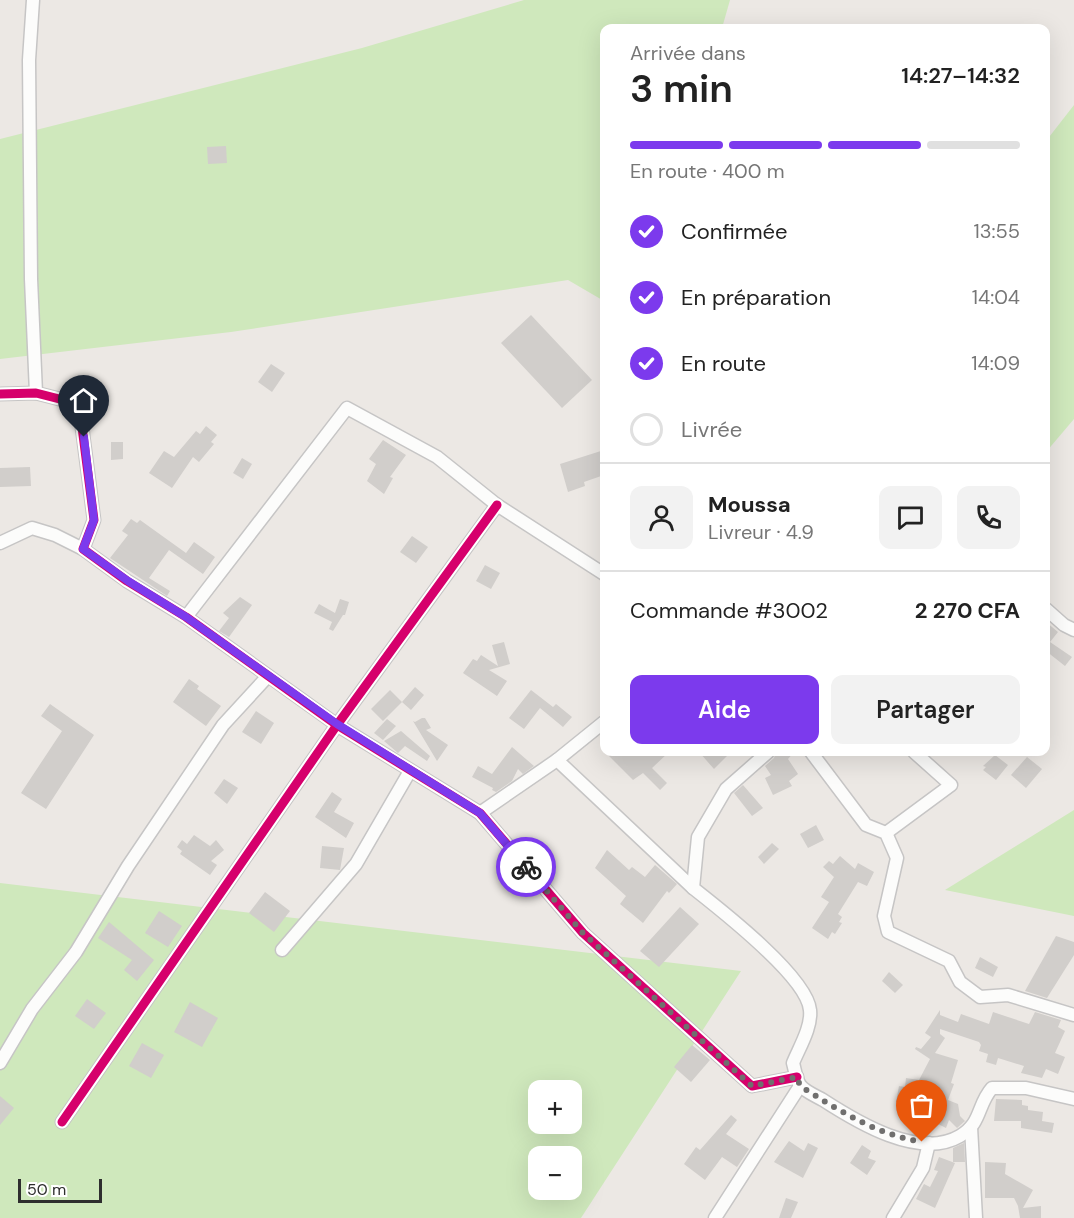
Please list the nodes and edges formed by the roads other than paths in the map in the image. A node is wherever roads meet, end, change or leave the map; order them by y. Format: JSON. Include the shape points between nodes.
{"nodes":[{"id":1,"x":33,"y":0,"type":"edge"},
{"id":2,"x":36,"y":393,"type":"junction"},
{"id":3,"x":0,"y":394,"type":"edge"},
{"id":4,"x":496,"y":505,"type":"junction"},
{"id":5,"x":0,"y":543,"type":"edge"},
{"id":6,"x":83,"y":549,"type":"junction"},
{"id":7,"x":600,"y":571,"type":"edge"},
{"id":8,"x":1050,"y":613,"type":"edge"},
{"id":9,"x":186,"y":617,"type":"junction"},
{"id":10,"x":1074,"y":630,"type":"edge"},
{"id":11,"x":268,"y":675,"type":"junction"},
{"id":12,"x":337,"y":724,"type":"junction"},
{"id":13,"x":600,"y":725,"type":"edge"},
{"id":14,"x":763,"y":756,"type":"edge"},
{"id":15,"x":815,"y":756,"type":"edge"},
{"id":16,"x":918,"y":756,"type":"edge"},
{"id":17,"x":557,"y":760,"type":"junction"},
{"id":18,"x":410,"y":771,"type":"junction"},
{"id":19,"x":480,"y":813,"type":"junction"},
{"id":20,"x":886,"y":833,"type":"junction"},
{"id":21,"x":693,"y":888,"type":"junction"},
{"id":22,"x":282,"y":950,"type":"dead end"},
{"id":23,"x":1074,"y":1016,"type":"edge"},
{"id":24,"x":0,"y":1063,"type":"edge"},
{"id":25,"x":799,"y":1082,"type":"junction"},
{"id":26,"x":1074,"y":1099,"type":"edge"},
{"id":27,"x":62,"y":1122,"type":"dead end"},
{"id":28,"x":971,"y":1127,"type":"junction"},
{"id":29,"x":929,"y":1143,"type":"junction"},
{"id":30,"x":715,"y":1218,"type":"edge"},
{"id":31,"x":893,"y":1218,"type":"edge"},
{"id":32,"x":976,"y":1218,"type":"edge"}],
"edges":[{"from":1,"to":2,"type":"street","via":[[29,60]]},
{"from":2,"to":3,"type":"street"},
{"from":2,"to":6,"type":"street","via":[[79,404],[94,520]]},
{"from":4,"to":7,"type":"street"},
{"from":4,"to":9,"type":"street","via":[[437,457],[347,408]]},
{"from":4,"to":12,"type":"street"},
{"from":5,"to":6,"type":"street","via":[[32,528]]},
{"from":6,"to":9,"type":"street"},
{"from":8,"to":10,"type":"street"},
{"from":9,"to":11,"type":"street"},
{"from":11,"to":12,"type":"street"},
{"from":11,"to":24,"type":"street","via":[[223,725],[128,866],[76,952],[32,1009]]},
{"from":12,"to":18,"type":"street"},
{"from":12,"to":27,"type":"street"},
{"from":13,"to":17,"type":"street"},
{"from":14,"to":21,"type":"street","via":[[726,789],[698,837]]},
{"from":15,"to":20,"type":"street","via":[[866,825]]},
{"from":16,"to":20,"type":"street","via":[[951,786]]},
{"from":17,"to":19,"type":"street"},
{"from":17,"to":21,"type":"street"},
{"from":18,"to":19,"type":"street"},
{"from":18,"to":22,"type":"street","via":[[356,864]]},
{"from":19,"to":25,"type":"street","via":[[583,933],[752,1086]]},
{"from":20,"to":23,"type":"street","via":[[897,858],[884,916],[888,932],[949,961],[960,982],[980,997],[1008,995]]},
{"from":21,"to":25,"type":"street","via":[[781,964],[808,998],[811,1013],[793,1063]]},
{"from":25,"to":29,"type":"street","via":[[851,1119],[898,1138]]},
{"from":25,"to":30,"type":"street"},
{"from":26,"to":28,"type":"street","via":[[1026,1088],[992,1088],[982,1099]]},
{"from":28,"to":29,"type":"street","via":[[959,1137]]},
{"from":28,"to":32,"type":"street"},
{"from":29,"to":31,"type":"street","via":[[924,1168]]}]}
